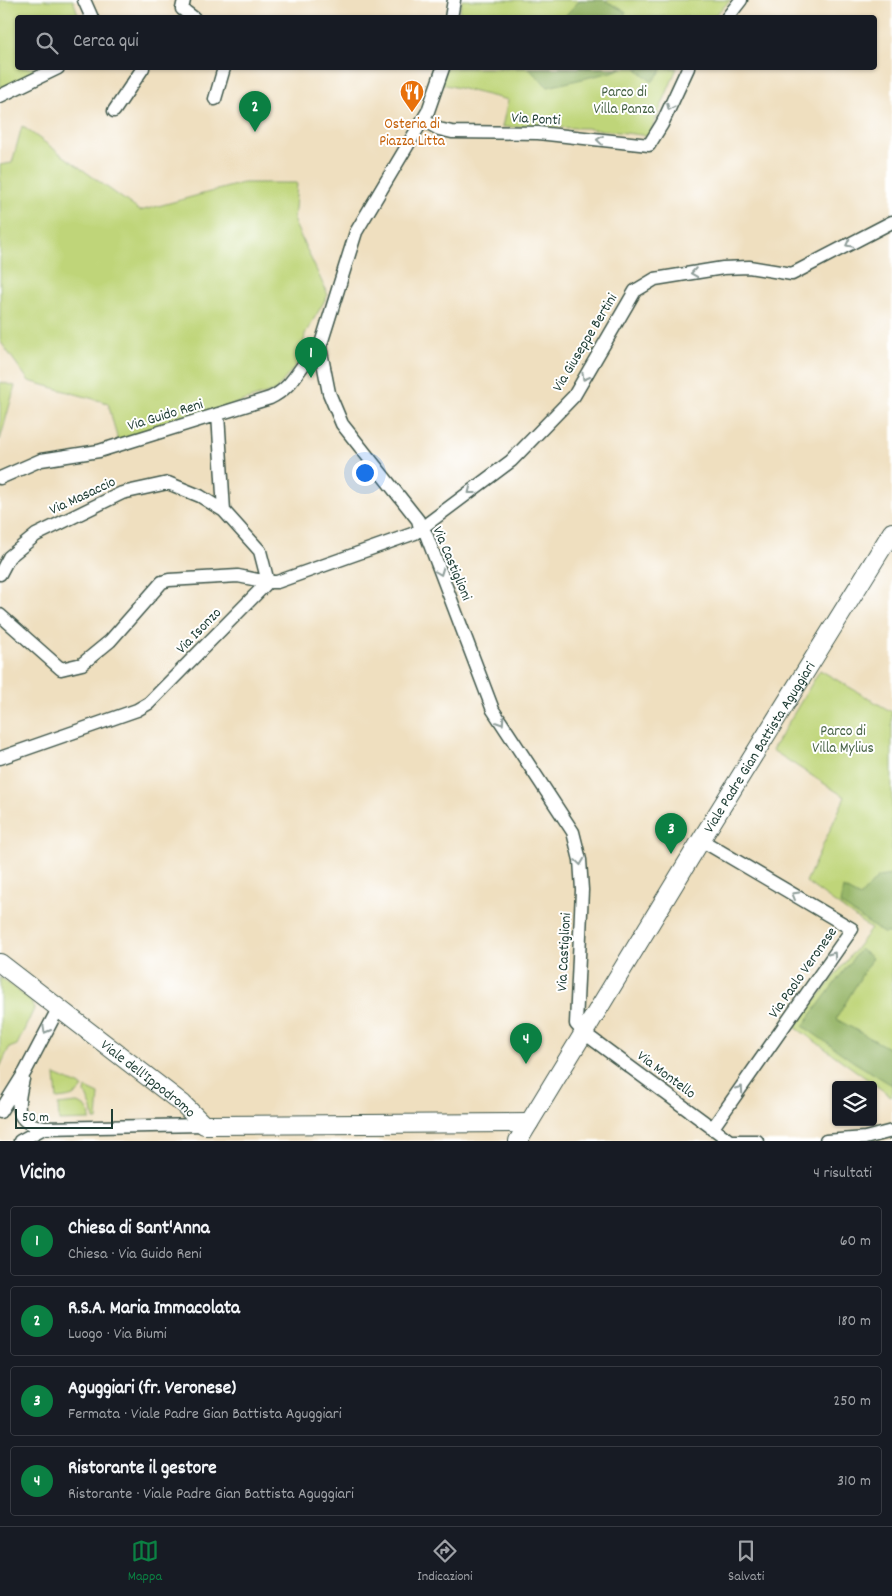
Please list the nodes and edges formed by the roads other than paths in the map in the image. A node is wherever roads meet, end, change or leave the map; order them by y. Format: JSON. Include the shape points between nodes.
{"nodes":[{"id":1,"x":84,"y":0,"type":"edge"},
{"id":2,"x":454,"y":0,"type":"edge"},
{"id":3,"x":741,"y":0,"type":"edge"},
{"id":4,"x":91,"y":15,"type":"edge"},
{"id":5,"x":452,"y":15,"type":"edge"},
{"id":6,"x":729,"y":15,"type":"edge"},
{"id":7,"x":54,"y":70,"type":"edge"},
{"id":8,"x":142,"y":70,"type":"edge"},
{"id":9,"x":223,"y":70,"type":"edge"},
{"id":10,"x":442,"y":70,"type":"edge"},
{"id":11,"x":687,"y":70,"type":"edge"},
{"id":12,"x":0,"y":96,"type":"edge"},
{"id":13,"x":216,"y":99,"type":"dead end"},
{"id":14,"x":114,"y":111,"type":"dead end"},
{"id":15,"x":423,"y":120,"type":"junction"},
{"id":16,"x":892,"y":222,"type":"edge"},
{"id":17,"x":320,"y":347,"type":"junction"},
{"id":18,"x":218,"y":414,"type":"junction"},
{"id":19,"x":0,"y":478,"type":"edge"},
{"id":20,"x":224,"y":511,"type":"junction"},
{"id":21,"x":420,"y":528,"type":"junction"},
{"id":22,"x":892,"y":532,"type":"edge"},
{"id":23,"x":0,"y":574,"type":"edge"},
{"id":24,"x":268,"y":582,"type":"junction"},
{"id":25,"x":0,"y":615,"type":"edge"},
{"id":26,"x":0,"y":758,"type":"edge"},
{"id":27,"x":701,"y":840,"type":"junction"},
{"id":28,"x":0,"y":963,"type":"edge"},
{"id":29,"x":58,"y":1009,"type":"junction"},
{"id":30,"x":584,"y":1033,"type":"junction"},
{"id":31,"x":25,"y":1072,"type":"junction"},
{"id":32,"x":0,"y":1112,"type":"edge"},
{"id":33,"x":529,"y":1123,"type":"junction"},
{"id":34,"x":204,"y":1125,"type":"junction"},
{"id":35,"x":44,"y":1128,"type":"junction"},
{"id":36,"x":712,"y":1128,"type":"junction"},
{"id":37,"x":892,"y":1131,"type":"edge"},
{"id":38,"x":20,"y":1141,"type":"edge"},
{"id":39,"x":518,"y":1141,"type":"edge"},
{"id":40,"x":730,"y":1141,"type":"edge"},
{"id":41,"x":757,"y":1141,"type":"edge"},
{"id":42,"x":826,"y":1141,"type":"edge"}],
"edges":[{"from":1,"to":4,"type":"street"},
{"from":2,"to":5,"type":"street"},
{"from":3,"to":6,"type":"street"},
{"from":7,"to":12,"type":"street"},
{"from":8,"to":14,"type":"street"},
{"from":9,"to":13,"type":"street"},
{"from":10,"to":15,"type":"street","name":"Via Castiglioni","via":[[436,94]]},
{"from":11,"to":15,"type":"street","name":"Via Ponti","one_way":true,"via":[[649,144],[538,133],[452,132]]},
{"from":15,"to":17,"type":"street","name":"Via Castiglioni","via":[[356,232]]},
{"from":16,"to":21,"type":"street","name":"Via Giuseppe Bertini","one_way":true,"via":[[792,274],[749,267],[723,268],[655,279],[634,291],[574,396],[511,461]]},
{"from":17,"to":18,"type":"street","name":"Via Guido Reni","via":[[284,392]]},
{"from":17,"to":21,"type":"street","name":"Via Castiglioni","via":[[329,393],[342,424],[418,520]]},
{"from":18,"to":19,"type":"street","name":"Via Guido Reni","via":[[99,451],[41,460]]},
{"from":18,"to":20,"type":"street"},
{"from":20,"to":23,"type":"street","name":"Via Masaccio","via":[[200,496],[168,483],[122,494],[36,535],[8,557]]},
{"from":20,"to":24,"type":"street","name":"Via Masaccio","via":[[260,551]]},
{"from":21,"to":24,"type":"street","via":[[401,539],[277,582]]},
{"from":21,"to":30,"type":"street","name":"Via Castiglioni","one_way":true,"via":[[426,534],[493,710],[574,832],[582,890],[576,1024]]},
{"from":22,"to":27,"type":"main road","name":"Viale Padre Gian Battista Aguggiari"},
{"from":24,"to":25,"type":"street","via":[[238,576],[162,582],[110,641],[82,664],[61,669]]},
{"from":24,"to":26,"type":"street","name":"Via Isonzo","via":[[150,703]]},
{"from":27,"to":30,"type":"main road","name":"Viale Padre Gian Battista Aguggiari"},
{"from":36,"to":27,"type":"street","name":"Via Paolo Veronese","one_way":true,"via":[[852,928]]},
{"from":28,"to":29,"type":"main road","name":"Viale dell'Ippodromo"},
{"from":29,"to":31,"type":"street","one_way":true},
{"from":29,"to":34,"type":"main road","name":"Viale dell'Ippodromo","via":[[183,1104]]},
{"from":30,"to":33,"type":"main road","name":"Viale Padre Gian Battista Aguggiari"},
{"from":30,"to":36,"type":"street","name":"Via Montello"},
{"from":31,"to":32,"type":"street"},
{"from":31,"to":35,"type":"street","via":[[19,1112],[31,1126]]},
{"from":33,"to":34,"type":"main road","name":"Viale dell'Ippodromo"},
{"from":33,"to":39,"type":"main road","name":"Viale Padre Gian Battista Aguggiari"},
{"from":34,"to":35,"type":"street"},
{"from":35,"to":38,"type":"street"},
{"from":36,"to":40,"type":"street","name":"Via Montello"},
{"from":37,"to":42,"type":"street","via":[[865,1138]]},
{"from":40,"to":41,"type":"street"}]}
